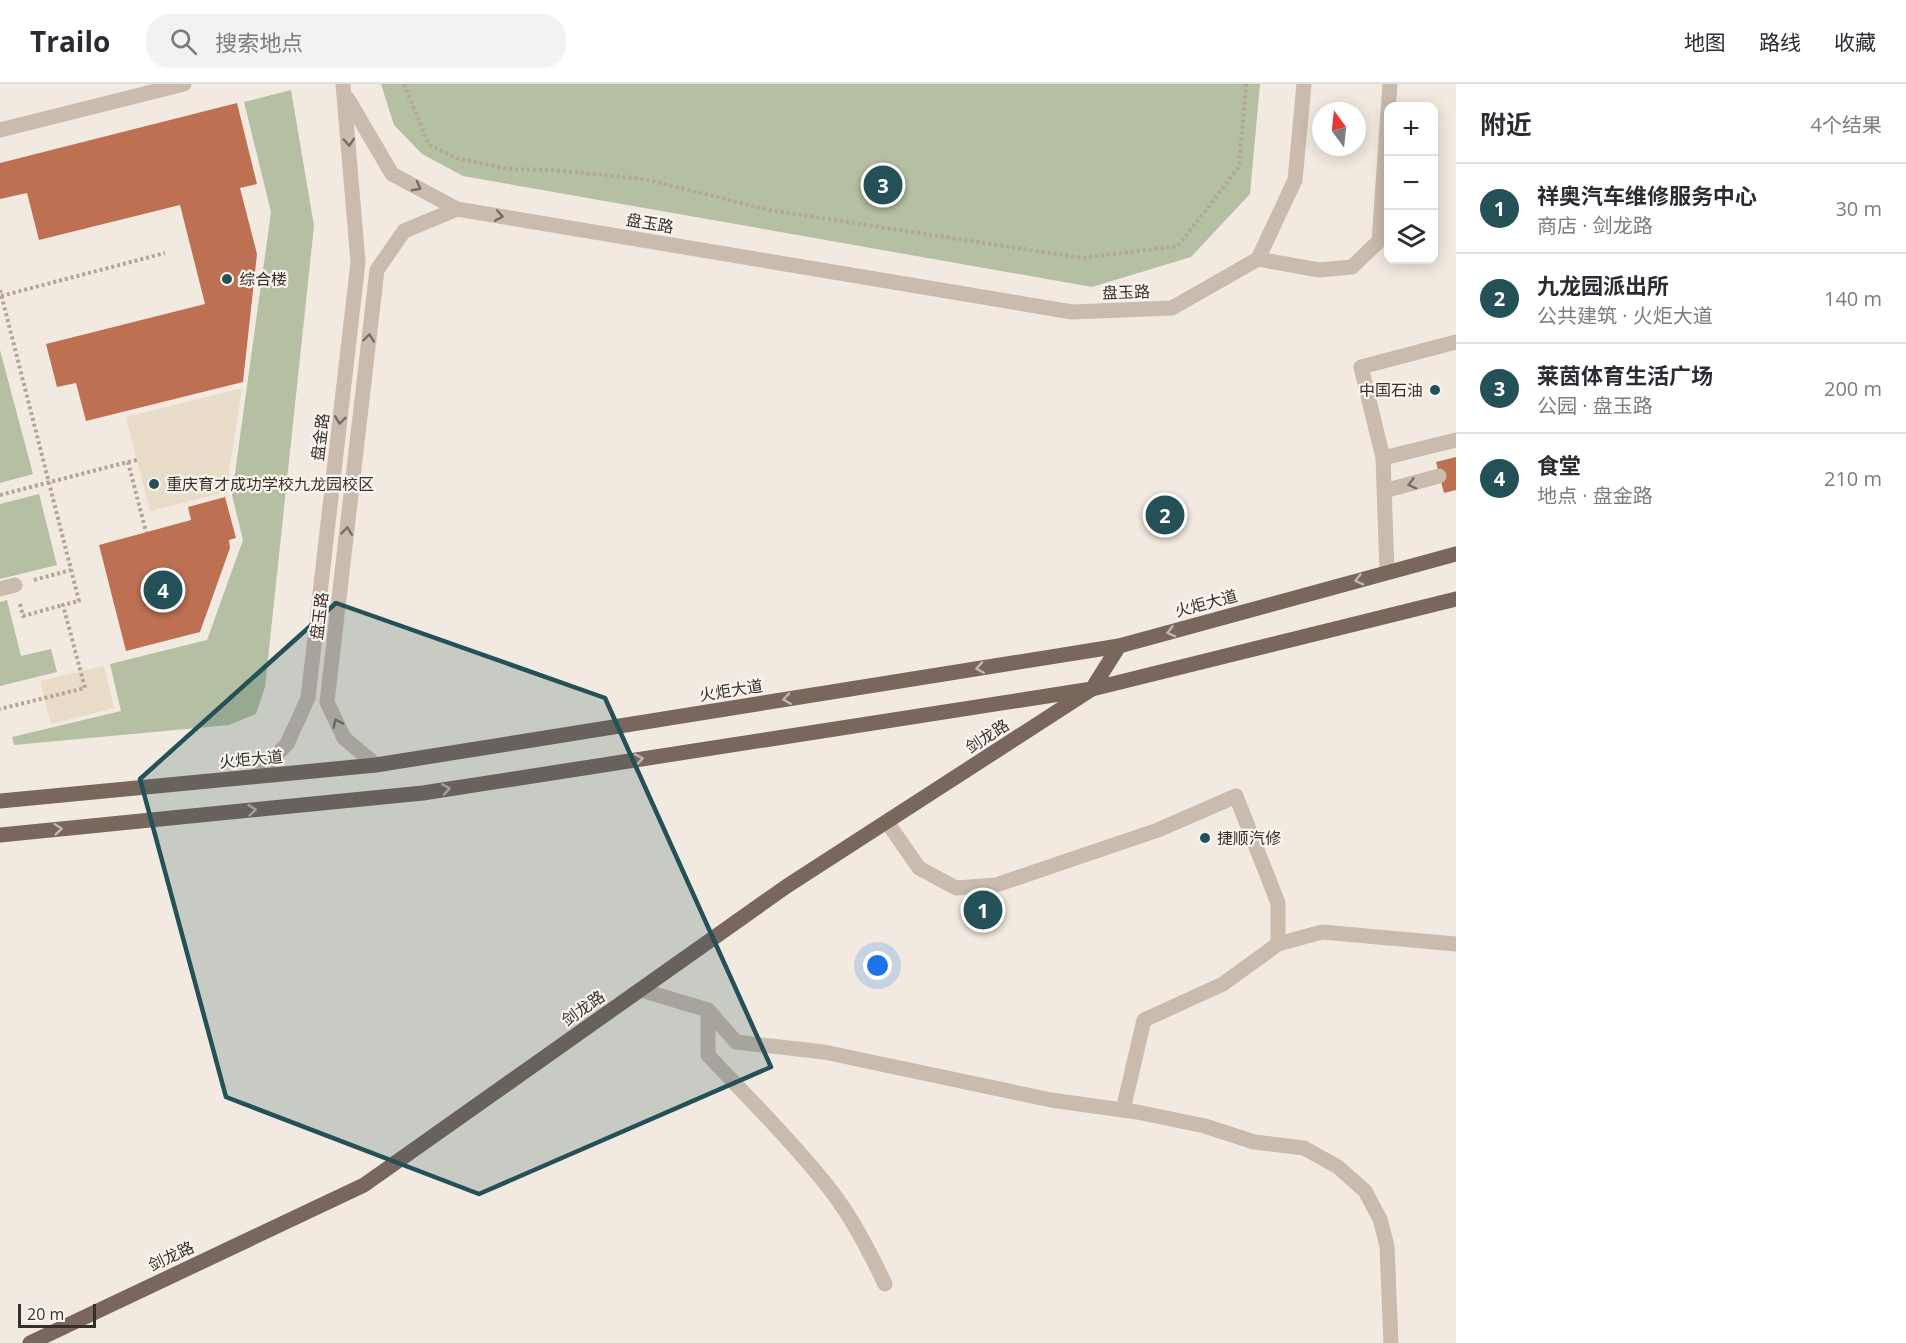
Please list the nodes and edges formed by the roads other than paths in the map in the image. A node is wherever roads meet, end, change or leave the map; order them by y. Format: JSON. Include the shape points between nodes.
{"nodes":[{"id":1,"x":184,"y":84,"type":"edge"},
{"id":2,"x":1304,"y":84,"type":"edge"},
{"id":3,"x":1390,"y":84,"type":"edge"},
{"id":4,"x":344,"y":89,"type":"edge"},
{"id":5,"x":0,"y":130,"type":"edge"},
{"id":6,"x":457,"y":209,"type":"junction"},
{"id":7,"x":1258,"y":259,"type":"junction"},
{"id":8,"x":1456,"y":342,"type":"edge"},
{"id":9,"x":1456,"y":440,"type":"edge"},
{"id":10,"x":1383,"y":458,"type":"junction"},
{"id":11,"x":1439,"y":476,"type":"dead end"},
{"id":12,"x":1384,"y":491,"type":"junction"},
{"id":13,"x":1456,"y":554,"type":"edge"},
{"id":14,"x":1387,"y":573,"type":"junction"},
{"id":15,"x":1456,"y":600,"type":"edge"},
{"id":16,"x":1119,"y":646,"type":"junction"},
{"id":17,"x":1092,"y":689,"type":"junction"},
{"id":18,"x":376,"y":765,"type":"junction"},
{"id":19,"x":254,"y":777,"type":"junction"},
{"id":20,"x":0,"y":801,"type":"edge"},
{"id":21,"x":887,"y":822,"type":"junction"},
{"id":22,"x":0,"y":835,"type":"edge"},
{"id":23,"x":1278,"y":944,"type":"junction"},
{"id":24,"x":1456,"y":944,"type":"edge"},
{"id":25,"x":640,"y":990,"type":"junction"},
{"id":26,"x":708,"y":1010,"type":"junction"},
{"id":27,"x":1123,"y":1110,"type":"junction"},
{"id":28,"x":885,"y":1284,"type":"dead end"},
{"id":29,"x":30,"y":1343,"type":"edge"},
{"id":30,"x":1391,"y":1343,"type":"edge"}],
"edges":[{"from":1,"to":5,"type":"street"},
{"from":2,"to":7,"type":"street","via":[[1295,180]]},
{"from":3,"to":7,"type":"street","via":[[1379,242],[1352,267],[1319,270]]},
{"from":4,"to":6,"type":"street","one_way":true,"via":[[392,174]]},
{"from":4,"to":19,"type":"street","name":"盘金路","one_way":true,"via":[[358,262],[308,698],[287,744]]},
{"from":6,"to":7,"type":"street","name":"盘玉路","one_way":true,"via":[[1072,312],[1172,308]]},
{"from":18,"to":6,"type":"street","name":"盘玉路","one_way":true,"via":[[344,738],[327,702],[377,270],[404,231]]},
{"from":8,"to":10,"type":"street","via":[[1361,367]]},
{"from":9,"to":10,"type":"street"},
{"from":10,"to":12,"type":"street"},
{"from":11,"to":12,"type":"street","one_way":true},
{"from":12,"to":14,"type":"street"},
{"from":13,"to":14,"type":"main road","name":"火炬大道"},
{"from":14,"to":16,"type":"main road","name":"火炬大道","one_way":true},
{"from":15,"to":17,"type":"main road"},
{"from":16,"to":17,"type":"main road","name":"剑龙路"},
{"from":16,"to":18,"type":"main road","name":"火炬大道","one_way":true},
{"from":17,"to":21,"type":"main road","name":"剑龙路"},
{"from":22,"to":17,"type":"main road","one_way":true,"via":[[423,793]]},
{"from":18,"to":19,"type":"main road","name":"火炬大道"},
{"from":19,"to":20,"type":"main road","name":"火炬大道"},
{"from":21,"to":23,"type":"street","via":[[919,868],[956,888],[996,885],[1158,830],[1236,796],[1278,903]]},
{"from":21,"to":25,"type":"main road","name":"剑龙路","via":[[787,886]]},
{"from":23,"to":24,"type":"street","via":[[1322,932]]},
{"from":23,"to":27,"type":"street","via":[[1223,984],[1144,1020]]},
{"from":25,"to":26,"type":"street"},
{"from":25,"to":29,"type":"main road","name":"剑龙路","via":[[364,1185]]},
{"from":26,"to":27,"type":"street","via":[[736,1042],[825,1052],[1051,1100]]},
{"from":26,"to":28,"type":"street","via":[[708,1055],[831,1190]]},
{"from":27,"to":30,"type":"street","via":[[1205,1126],[1254,1142],[1304,1148],[1338,1167],[1365,1191],[1380,1219],[1387,1246]]}]}
